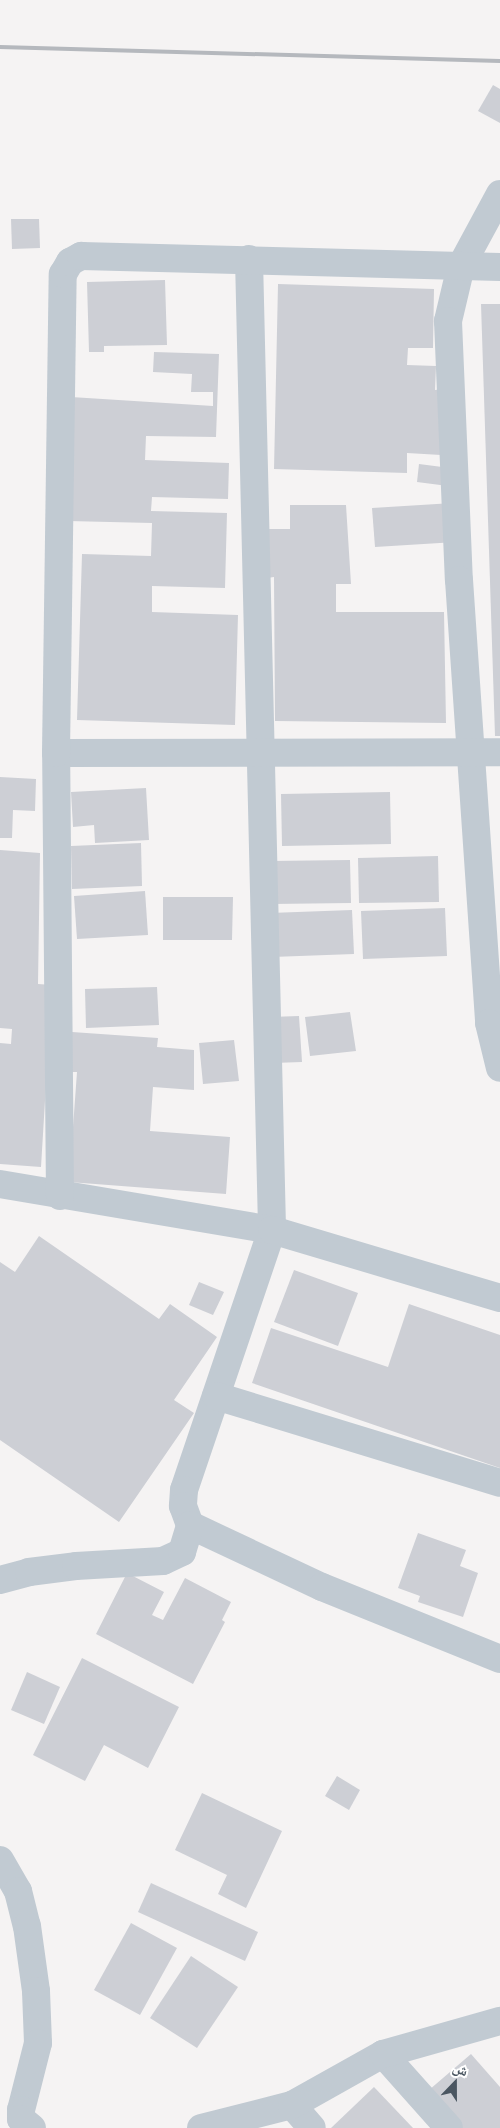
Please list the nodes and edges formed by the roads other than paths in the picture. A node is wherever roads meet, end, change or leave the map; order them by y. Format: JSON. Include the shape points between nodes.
{"nodes":[{"id":1,"x":500,"y":194,"type":"edge"},
{"id":2,"x":249,"y":259,"type":"junction"},
{"id":3,"x":460,"y":266,"type":"junction"},
{"id":4,"x":500,"y":267,"type":"edge"},
{"id":5,"x":471,"y":750,"type":"junction"},
{"id":6,"x":500,"y":752,"type":"edge"},
{"id":7,"x":56,"y":754,"type":"junction"},
{"id":8,"x":258,"y":754,"type":"junction"},
{"id":9,"x":500,"y":1068,"type":"edge"},
{"id":10,"x":0,"y":1184,"type":"edge"},
{"id":11,"x":60,"y":1196,"type":"junction"},
{"id":12,"x":272,"y":1230,"type":"junction"},
{"id":13,"x":500,"y":1298,"type":"edge"},
{"id":14,"x":216,"y":1396,"type":"junction"},
{"id":15,"x":500,"y":1483,"type":"edge"},
{"id":16,"x":190,"y":1525,"type":"junction"},
{"id":17,"x":0,"y":1580,"type":"edge"},
{"id":18,"x":500,"y":1659,"type":"edge"},
{"id":19,"x":0,"y":1860,"type":"edge"},
{"id":20,"x":500,"y":2021,"type":"edge"},
{"id":21,"x":383,"y":2054,"type":"junction"},
{"id":22,"x":292,"y":2104,"type":"junction"},
{"id":23,"x":32,"y":2128,"type":"edge"},
{"id":24,"x":201,"y":2128,"type":"edge"},
{"id":25,"x":312,"y":2128,"type":"edge"},
{"id":26,"x":449,"y":2128,"type":"edge"}],
"edges":[{"from":1,"to":3,"type":"street"},
{"from":2,"to":3,"type":"street"},
{"from":2,"to":7,"type":"street","via":[[81,256],[70,262],[63,274]]},
{"from":2,"to":8,"type":"street"},
{"from":3,"to":4,"type":"street"},
{"from":3,"to":5,"type":"street","via":[[448,321]]},
{"from":5,"to":6,"type":"street"},
{"from":5,"to":8,"type":"street"},
{"from":5,"to":9,"type":"street","via":[[489,1023]]},
{"from":7,"to":8,"type":"street"},
{"from":7,"to":11,"type":"street"},
{"from":8,"to":12,"type":"street"},
{"from":10,"to":11,"type":"street"},
{"from":11,"to":12,"type":"street"},
{"from":12,"to":13,"type":"street"},
{"from":12,"to":14,"type":"street"},
{"from":14,"to":15,"type":"street"},
{"from":14,"to":16,"type":"street","via":[[184,1490],[183,1506]]},
{"from":16,"to":17,"type":"street","via":[[182,1552],[163,1561],[67,1567]]},
{"from":16,"to":18,"type":"street","via":[[322,1587]]},
{"from":19,"to":23,"type":"street","via":[[18,1891],[36,1992],[38,2043],[21,2110],[21,2119]]},
{"from":20,"to":21,"type":"street"},
{"from":21,"to":22,"type":"street"},
{"from":21,"to":26,"type":"street"},
{"from":22,"to":24,"type":"street"},
{"from":22,"to":25,"type":"street"}]}
